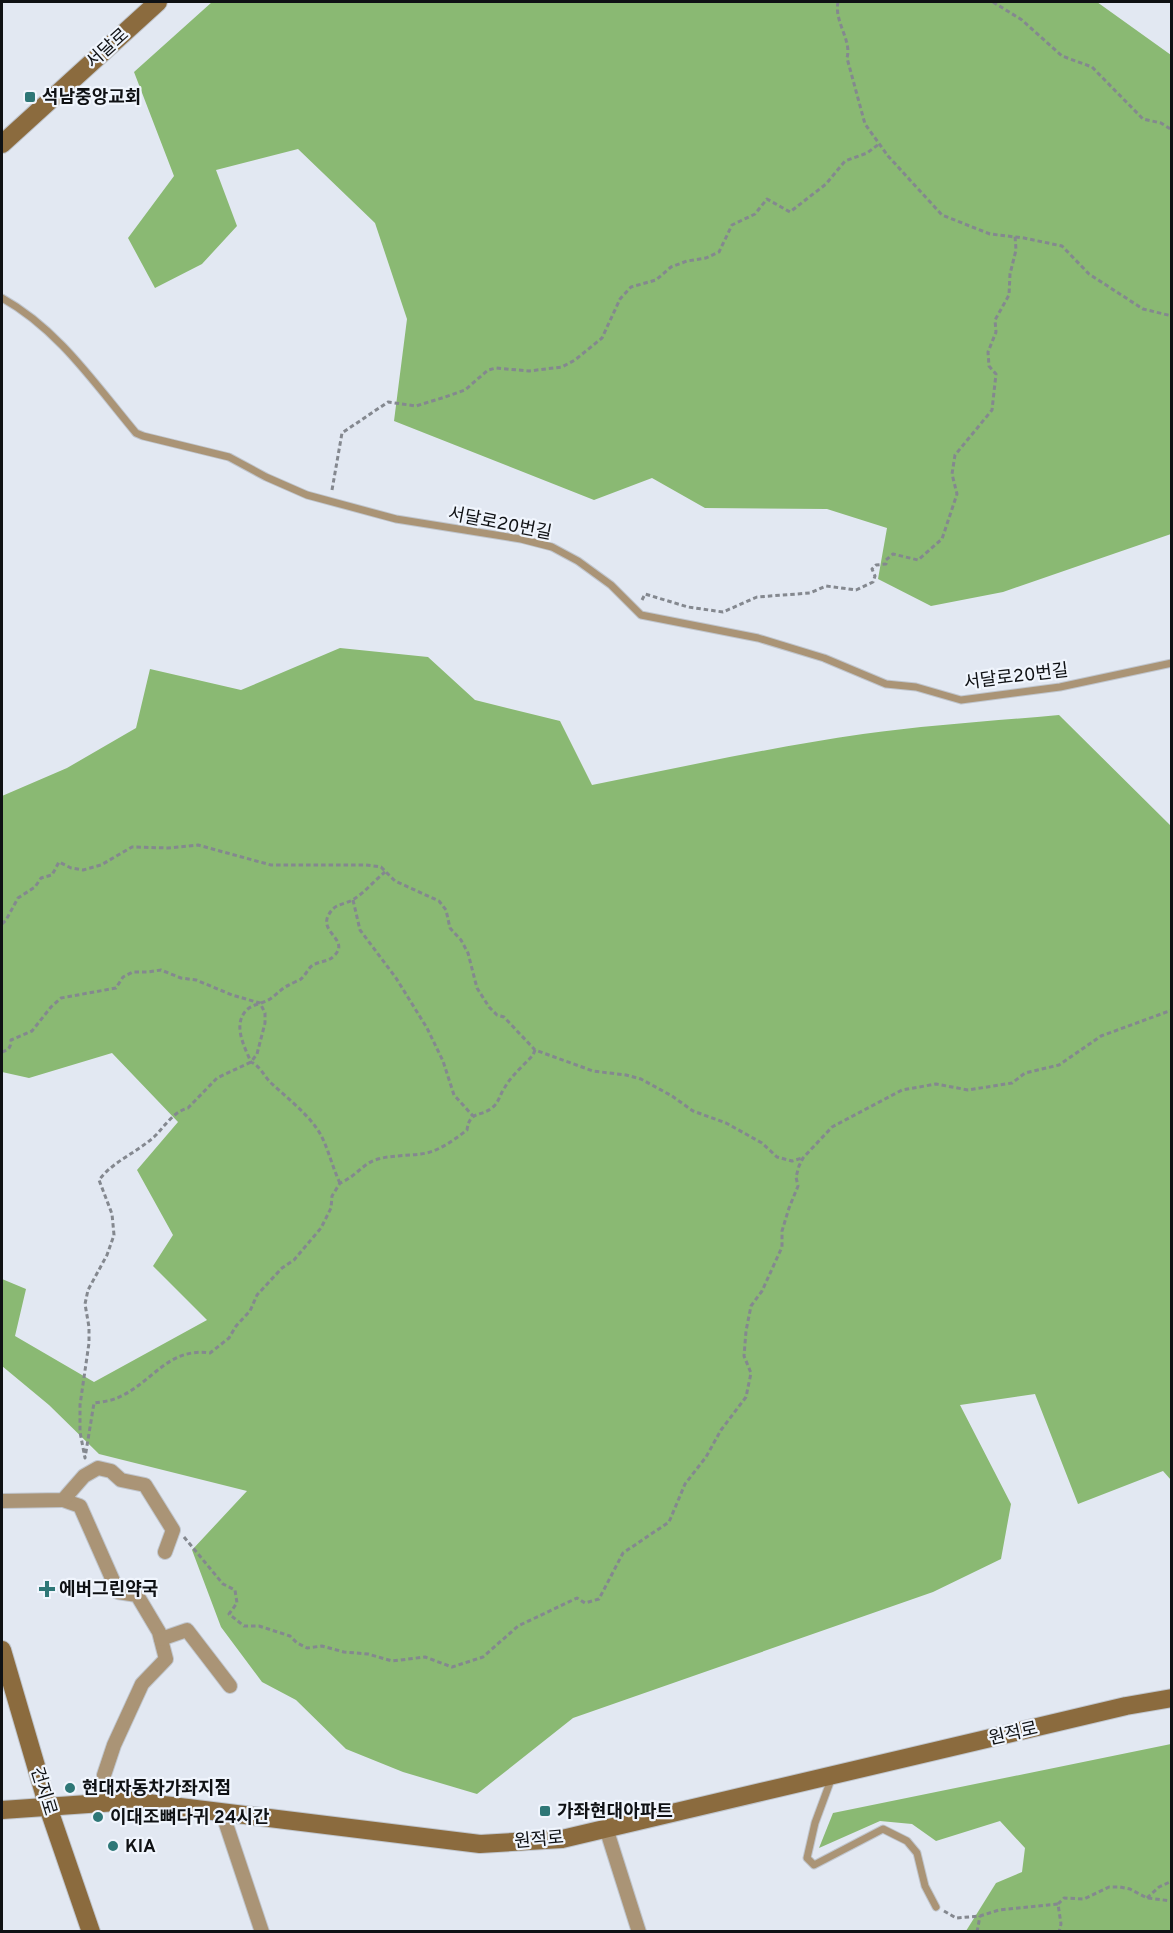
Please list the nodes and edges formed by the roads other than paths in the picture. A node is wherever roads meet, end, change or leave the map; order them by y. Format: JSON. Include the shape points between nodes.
{"nodes":[{"id":1,"x":158,"y":2,"type":"edge"},
{"id":2,"x":2,"y":144,"type":"edge"},
{"id":3,"x":2,"y":298,"type":"edge"},
{"id":4,"x":1172,"y":663,"type":"edge"},
{"id":5,"x":63,"y":1500,"type":"junction"},
{"id":6,"x":2,"y":1501,"type":"edge"},
{"id":7,"x":165,"y":1552,"type":"dead end"},
{"id":8,"x":161,"y":1639,"type":"junction"},
{"id":9,"x":2,"y":1650,"type":"edge"},
{"id":10,"x":230,"y":1686,"type":"dead end"},
{"id":11,"x":1172,"y":1698,"type":"edge"},
{"id":12,"x":104,"y":1775,"type":"dead end"},
{"id":13,"x":833,"y":1775,"type":"junction"},
{"id":14,"x":48,"y":1807,"type":"junction"},
{"id":15,"x":2,"y":1810,"type":"edge"},
{"id":16,"x":222,"y":1812,"type":"junction"},
{"id":17,"x":606,"y":1828,"type":"junction"},
{"id":18,"x":936,"y":1907,"type":"road end"},
{"id":19,"x":91,"y":1932,"type":"edge"},
{"id":20,"x":262,"y":1932,"type":"edge"},
{"id":21,"x":639,"y":1932,"type":"edge"}],
"edges":[{"from":1,"to":2,"type":"street","name":"서달로"},
{"from":3,"to":4,"type":"lane","name":"서달로20번길","via":[[22,309],[60,342],[136,433],[229,457],[307,495],[396,519],[552,547],[611,585],[641,615],[758,638],[824,658],[886,684],[916,687],[961,700],[1060,687]]},
{"from":5,"to":6,"type":"street"},
{"from":5,"to":7,"type":"street","via":[[84,1476],[98,1468],[111,1471],[121,1480],[146,1485],[173,1530]]},
{"from":5,"to":8,"type":"street","via":[[80,1506],[118,1592],[137,1595]]},
{"from":8,"to":10,"type":"street","via":[[188,1630]]},
{"from":8,"to":12,"type":"street","via":[[166,1659],[142,1684]]},
{"from":9,"to":14,"type":"street","name":"건지로"},
{"from":11,"to":13,"type":"street","name":"원적로"},
{"from":13,"to":17,"type":"street","name":"원적로"},
{"from":13,"to":18,"type":"lane","via":[[807,1858],[813,1865],[883,1829],[907,1841],[917,1853]]},
{"from":14,"to":15,"type":"street","name":"원적로"},
{"from":14,"to":16,"type":"street","name":"원적로","via":[[131,1801]]},
{"from":14,"to":19,"type":"street","name":"건지로"},
{"from":16,"to":17,"type":"street","name":"원적로","via":[[480,1844],[562,1839]]},
{"from":16,"to":20,"type":"street"},
{"from":17,"to":21,"type":"street"}]}
